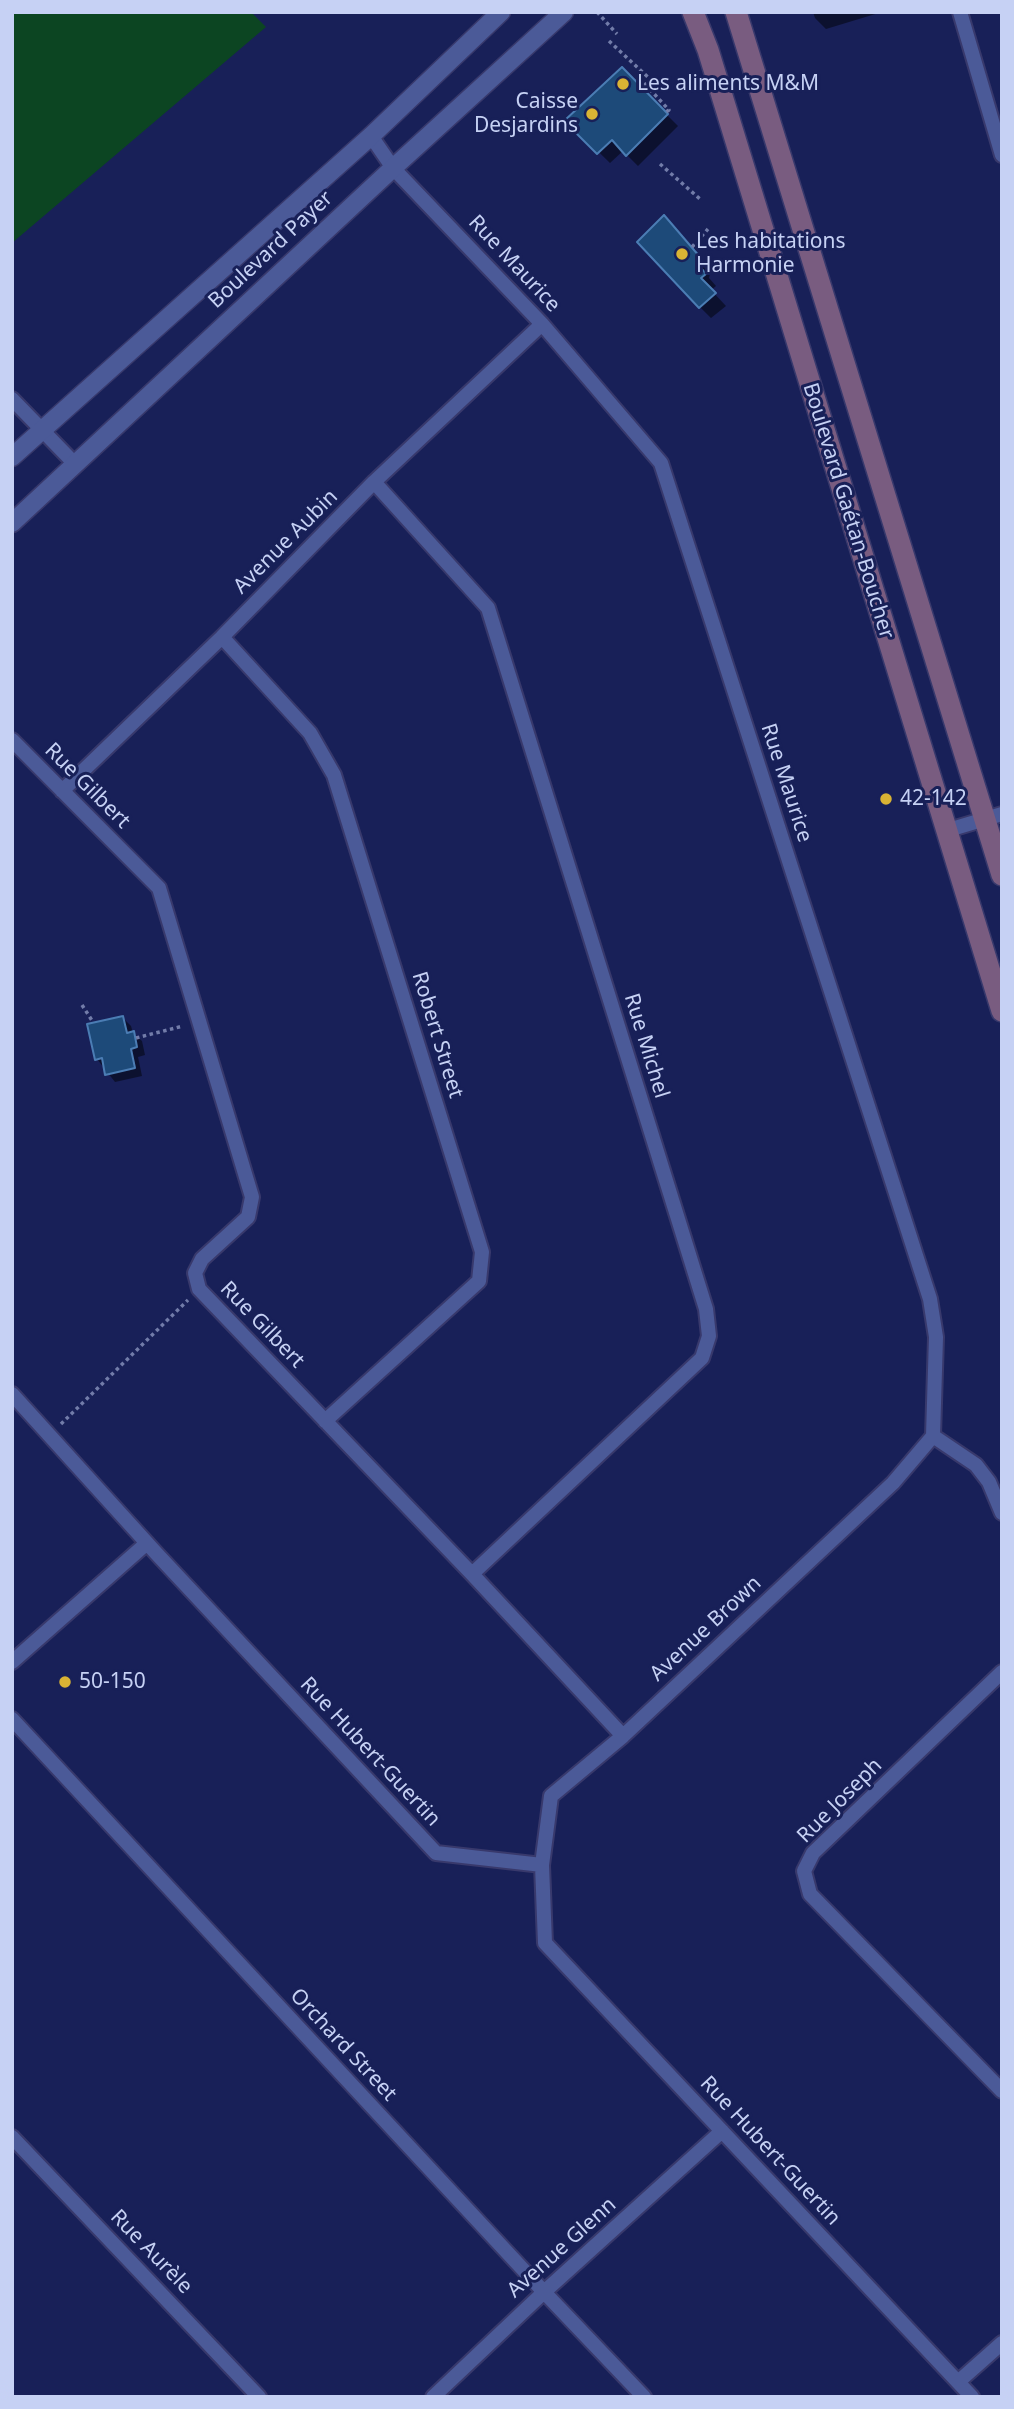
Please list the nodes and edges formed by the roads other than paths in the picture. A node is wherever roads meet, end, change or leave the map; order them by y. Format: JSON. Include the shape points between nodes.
{"nodes":[{"id":1,"x":500,"y":12,"type":"edge"},
{"id":2,"x":564,"y":12,"type":"edge"},
{"id":3,"x":736,"y":12,"type":"edge"},
{"id":4,"x":960,"y":12,"type":"edge"},
{"id":5,"x":692,"y":15,"type":"edge"},
{"id":6,"x":371,"y":136,"type":"junction"},
{"id":7,"x":1002,"y":155,"type":"edge"},
{"id":8,"x":393,"y":168,"type":"junction"},
{"id":9,"x":828,"y":313,"type":"junction"},
{"id":10,"x":542,"y":324,"type":"junction"},
{"id":11,"x":792,"y":324,"type":"junction"},
{"id":12,"x":12,"y":399,"type":"edge"},
{"id":13,"x":41,"y":429,"type":"junction"},
{"id":14,"x":12,"y":457,"type":"edge"},
{"id":15,"x":75,"y":464,"type":"junction"},
{"id":16,"x":374,"y":482,"type":"junction"},
{"id":17,"x":12,"y":523,"type":"edge"},
{"id":18,"x":222,"y":637,"type":"junction"},
{"id":19,"x":12,"y":740,"type":"edge"},
{"id":20,"x":62,"y":791,"type":"junction"},
{"id":21,"x":993,"y":817,"type":"edge"},
{"id":22,"x":945,"y":831,"type":"junction"},
{"id":23,"x":1002,"y":875,"type":"edge"},
{"id":24,"x":1002,"y":1011,"type":"edge"},
{"id":25,"x":12,"y":1394,"type":"edge"},
{"id":26,"x":325,"y":1421,"type":"junction"},
{"id":27,"x":933,"y":1436,"type":"junction"},
{"id":28,"x":1002,"y":1513,"type":"edge"},
{"id":29,"x":147,"y":1543,"type":"junction"},
{"id":30,"x":472,"y":1574,"type":"junction"},
{"id":31,"x":12,"y":1662,"type":"edge"},
{"id":32,"x":1002,"y":1672,"type":"edge"},
{"id":33,"x":12,"y":1719,"type":"edge"},
{"id":34,"x":623,"y":1736,"type":"junction"},
{"id":35,"x":542,"y":1866,"type":"junction"},
{"id":36,"x":1002,"y":2091,"type":"edge"},
{"id":37,"x":722,"y":2131,"type":"junction"},
{"id":38,"x":12,"y":2137,"type":"edge"},
{"id":39,"x":544,"y":2292,"type":"junction"},
{"id":40,"x":1002,"y":2343,"type":"edge"},
{"id":41,"x":958,"y":2382,"type":"junction"},
{"id":42,"x":260,"y":2397,"type":"edge"},
{"id":43,"x":433,"y":2397,"type":"edge"},
{"id":44,"x":644,"y":2397,"type":"edge"},
{"id":45,"x":972,"y":2397,"type":"edge"}],
"edges":[{"from":1,"to":6,"type":"street","name":"Boulevard Payer"},
{"from":2,"to":8,"type":"street","name":"Boulevard Payer"},
{"from":3,"to":9,"type":"main road","name":"Boulevard Gaétan-Boucher"},
{"from":4,"to":7,"type":"street"},
{"from":5,"to":11,"type":"main road","name":"Boulevard Gaétan-Boucher","via":[[712,63]]},
{"from":6,"to":8,"type":"street","name":"Rue Maurice"},
{"from":6,"to":13,"type":"street","name":"Boulevard Payer"},
{"from":8,"to":10,"type":"street","name":"Rue Maurice"},
{"from":8,"to":15,"type":"street","name":"Boulevard Payer"},
{"from":9,"to":11,"type":"main road"},
{"from":9,"to":21,"type":"main road","name":"Boulevard Gaétan-Boucher"},
{"from":10,"to":16,"type":"street","name":"Avenue Aubin"},
{"from":10,"to":27,"type":"street","name":"Rue Maurice","via":[[661,463],[930,1299],[936,1337]]},
{"from":11,"to":22,"type":"main road","name":"Boulevard Gaétan-Boucher"},
{"from":12,"to":13,"type":"street"},
{"from":13,"to":14,"type":"street","name":"Boulevard Payer"},
{"from":13,"to":15,"type":"street"},
{"from":15,"to":17,"type":"street","name":"Boulevard Payer"},
{"from":16,"to":18,"type":"street","name":"Avenue Aubin"},
{"from":16,"to":30,"type":"street","name":"Rue Michel","via":[[488,608],[705,1309],[709,1336],[702,1358]]},
{"from":18,"to":20,"type":"street","name":"Avenue Aubin"},
{"from":18,"to":26,"type":"street","name":"Robert Street","via":[[310,733],[334,775],[482,1252],[479,1280]]},
{"from":19,"to":20,"type":"street","name":"Rue Gilbert"},
{"from":20,"to":26,"type":"street","name":"Rue Gilbert","via":[[159,888],[252,1197],[248,1217],[202,1259],[195,1273],[199,1289]]},
{"from":21,"to":22,"type":"street"},
{"from":21,"to":23,"type":"main road","name":"Boulevard Gaétan-Boucher"},
{"from":22,"to":24,"type":"main road","name":"Boulevard Gaétan-Boucher"},
{"from":25,"to":29,"type":"street","name":"Rue Hubert-Guertin"},
{"from":26,"to":30,"type":"street","name":"Rue Gilbert"},
{"from":27,"to":28,"type":"street","via":[[975,1465],[989,1482]]},
{"from":27,"to":34,"type":"street","name":"Avenue Brown","via":[[893,1483]]},
{"from":29,"to":31,"type":"street"},
{"from":29,"to":35,"type":"street","name":"Rue Hubert-Guertin","via":[[436,1853]]},
{"from":30,"to":34,"type":"street","name":"Rue Gilbert"},
{"from":32,"to":36,"type":"street","name":"Rue Joseph","via":[[813,1853],[804,1871],[810,1894]]},
{"from":33,"to":39,"type":"street","name":"Orchard Street"},
{"from":34,"to":35,"type":"street","name":"Avenue Brown","via":[[551,1796]]},
{"from":35,"to":37,"type":"street","name":"Rue Hubert-Guertin","via":[[545,1943]]},
{"from":37,"to":39,"type":"street","name":"Avenue Glenn"},
{"from":37,"to":41,"type":"street","name":"Rue Hubert-Guertin"},
{"from":38,"to":42,"type":"street","name":"Rue Aurèle"},
{"from":39,"to":43,"type":"street","name":"Avenue Glenn"},
{"from":39,"to":44,"type":"street","name":"Orchard Street"},
{"from":40,"to":41,"type":"street"},
{"from":41,"to":45,"type":"street","name":"Rue Hubert-Guertin"}]}
